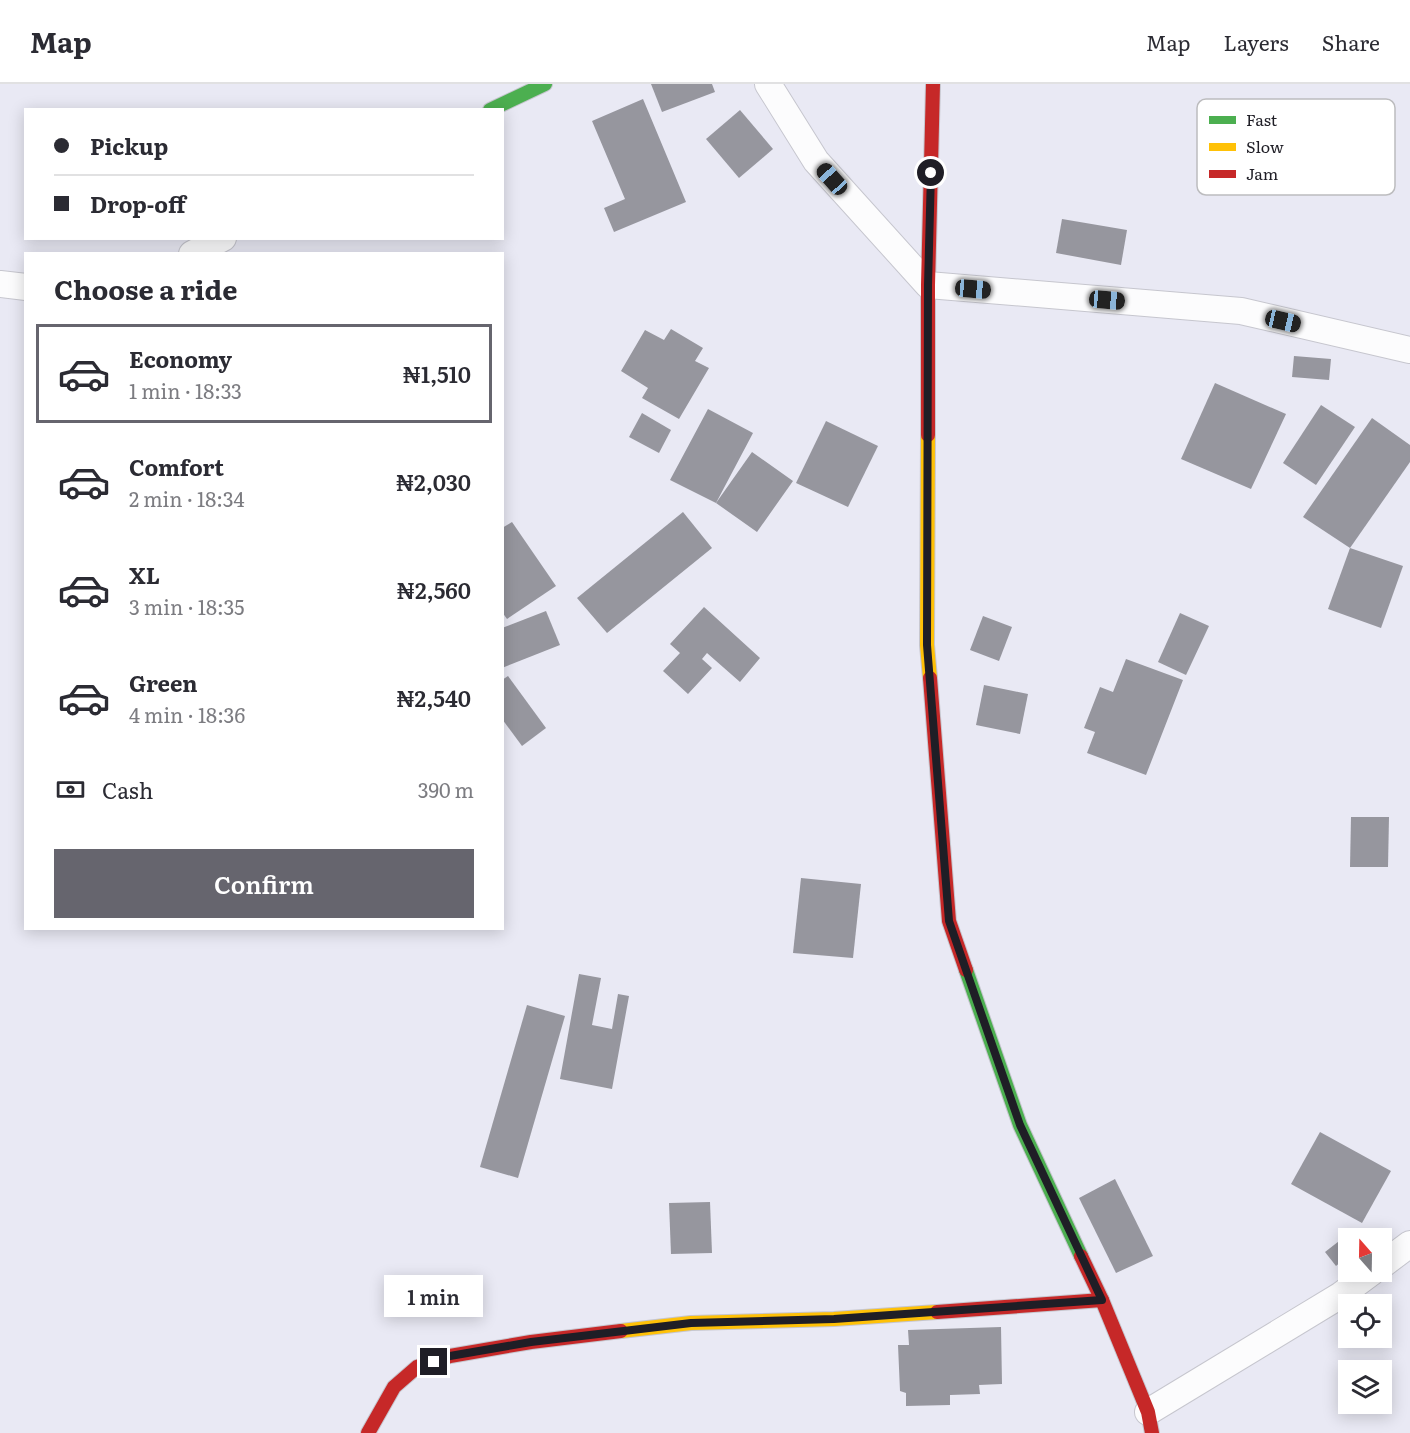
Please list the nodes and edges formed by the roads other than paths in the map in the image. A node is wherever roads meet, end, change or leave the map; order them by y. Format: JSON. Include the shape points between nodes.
{"nodes":[{"id":1,"x":545,"y":84,"type":"edge"},
{"id":2,"x":768,"y":84,"type":"edge"},
{"id":3,"x":933,"y":84,"type":"edge"},
{"id":4,"x":494,"y":108,"type":"edge"},
{"id":5,"x":219,"y":240,"type":"edge"},
{"id":6,"x":196,"y":252,"type":"edge"},
{"id":7,"x":0,"y":284,"type":"edge"},
{"id":8,"x":928,"y":285,"type":"junction"},
{"id":9,"x":24,"y":287,"type":"edge"},
{"id":10,"x":1410,"y":351,"type":"edge"},
{"id":11,"x":1410,"y":1244,"type":"edge"},
{"id":12,"x":1392,"y":1258,"type":"edge"},
{"id":13,"x":1358,"y":1282,"type":"edge"},
{"id":14,"x":1102,"y":1300,"type":"junction"},
{"id":15,"x":1150,"y":1422,"type":"edge"},
{"id":16,"x":368,"y":1433,"type":"edge"}],
"edges":[{"from":1,"to":4,"type":"street"},
{"from":2,"to":8,"type":"street","via":[[816,161]]},
{"from":3,"to":8,"type":"street"},
{"from":5,"to":6,"type":"street"},
{"from":7,"to":9,"type":"street"},
{"from":8,"to":10,"type":"street","via":[[1241,311]]},
{"from":8,"to":14,"type":"street","via":[[927,645],[949,921],[1020,1125]]},
{"from":11,"to":12,"type":"street"},
{"from":13,"to":15,"type":"street"},
{"from":14,"to":15,"type":"street"},
{"from":14,"to":16,"type":"street","via":[[834,1319],[691,1323],[450,1356],[417,1368],[394,1387]]}]}
